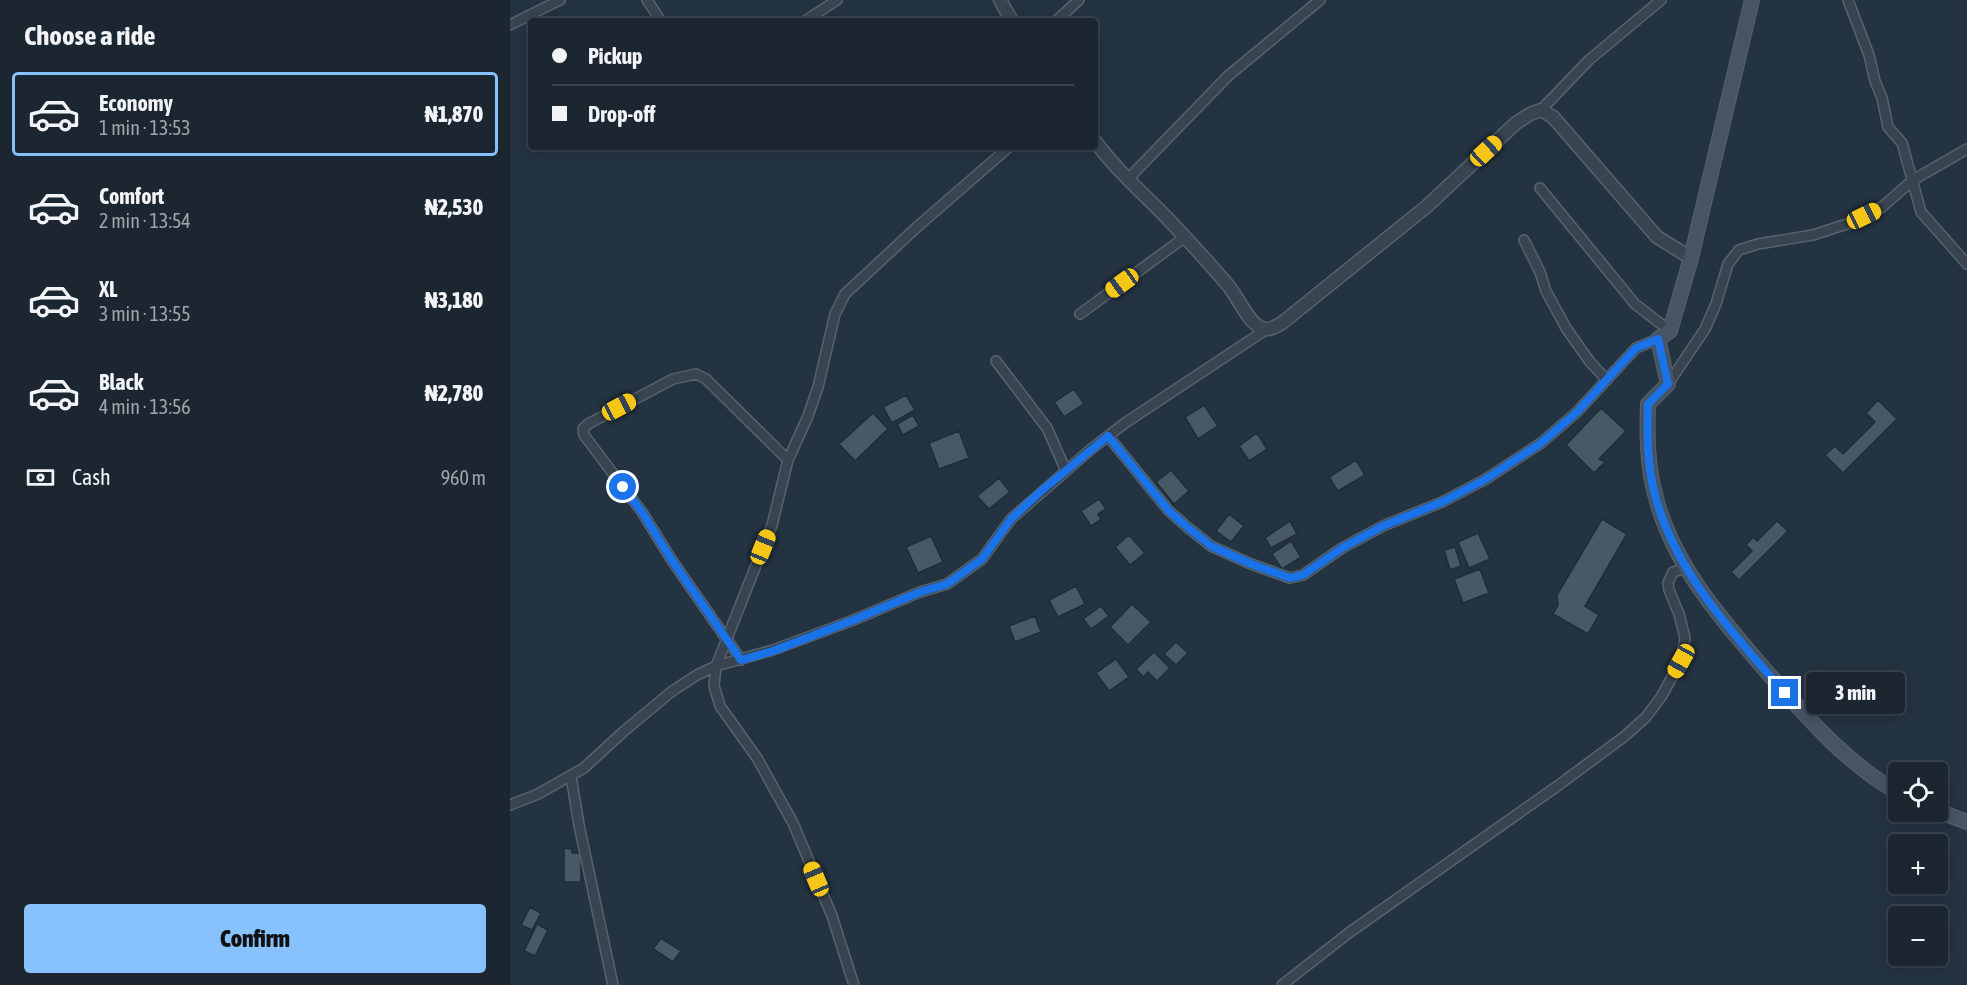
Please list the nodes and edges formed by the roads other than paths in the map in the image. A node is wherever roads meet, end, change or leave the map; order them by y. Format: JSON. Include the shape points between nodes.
{"nodes":[{"id":1,"x":560,"y":0,"type":"edge"},
{"id":2,"x":647,"y":0,"type":"edge"},
{"id":3,"x":837,"y":0,"type":"edge"},
{"id":4,"x":1000,"y":0,"type":"edge"},
{"id":5,"x":1079,"y":0,"type":"edge"},
{"id":6,"x":1320,"y":0,"type":"edge"},
{"id":7,"x":1661,"y":0,"type":"edge"},
{"id":8,"x":1752,"y":0,"type":"edge"},
{"id":9,"x":1848,"y":0,"type":"edge"},
{"id":10,"x":659,"y":18,"type":"edge"},
{"id":11,"x":810,"y":18,"type":"edge"},
{"id":12,"x":1010,"y":18,"type":"edge"},
{"id":13,"x":1059,"y":18,"type":"edge"},
{"id":14,"x":510,"y":25,"type":"edge"},
{"id":15,"x":1542,"y":110,"type":"junction"},
{"id":16,"x":1098,"y":145,"type":"edge"},
{"id":17,"x":1967,"y":149,"type":"edge"},
{"id":18,"x":1006,"y":150,"type":"edge"},
{"id":19,"x":1128,"y":179,"type":"junction"},
{"id":20,"x":1913,"y":180,"type":"junction"},
{"id":21,"x":1540,"y":188,"type":"dead end"},
{"id":22,"x":1185,"y":237,"type":"junction"},
{"id":23,"x":1524,"y":240,"type":"dead end"},
{"id":24,"x":1690,"y":258,"type":"junction"},
{"id":25,"x":1967,"y":264,"type":"edge"},
{"id":26,"x":1080,"y":314,"type":"dead end"},
{"id":27,"x":1267,"y":329,"type":"junction"},
{"id":28,"x":1664,"y":335,"type":"junction"},
{"id":29,"x":996,"y":361,"type":"dead end"},
{"id":30,"x":1607,"y":380,"type":"junction"},
{"id":31,"x":1668,"y":384,"type":"junction"},
{"id":32,"x":1108,"y":436,"type":"junction"},
{"id":33,"x":788,"y":460,"type":"junction"},
{"id":34,"x":1066,"y":471,"type":"junction"},
{"id":35,"x":1687,"y":568,"type":"junction"},
{"id":36,"x":727,"y":638,"type":"junction"},
{"id":37,"x":741,"y":660,"type":"junction"},
{"id":38,"x":716,"y":666,"type":"junction"},
{"id":39,"x":571,"y":776,"type":"junction"},
{"id":40,"x":1888,"y":785,"type":"edge"},
{"id":41,"x":510,"y":805,"type":"edge"},
{"id":42,"x":1948,"y":815,"type":"edge"},
{"id":43,"x":1967,"y":822,"type":"edge"},
{"id":44,"x":613,"y":985,"type":"edge"},
{"id":45,"x":854,"y":985,"type":"edge"},
{"id":46,"x":1282,"y":985,"type":"edge"}],
"edges":[{"from":1,"to":14,"type":"street"},
{"from":2,"to":10,"type":"street"},
{"from":3,"to":11,"type":"street"},
{"from":4,"to":12,"type":"street"},
{"from":5,"to":13,"type":"street"},
{"from":6,"to":19,"type":"street","via":[[1228,76]]},
{"from":7,"to":15,"type":"street","via":[[1589,60]]},
{"from":8,"to":24,"type":"main road"},
{"from":9,"to":20,"type":"street","via":[[1869,55],[1888,127],[1902,142]]},
{"from":15,"to":24,"type":"street","via":[[1553,117],[1657,237]]},
{"from":15,"to":27,"type":"street","via":[[1516,123],[1426,207],[1282,322]]},
{"from":16,"to":19,"type":"street"},
{"from":17,"to":20,"type":"street"},
{"from":18,"to":33,"type":"street","via":[[845,294],[835,314],[818,387]]},
{"from":19,"to":22,"type":"street"},
{"from":20,"to":25,"type":"street","via":[[1922,212]]},
{"from":20,"to":31,"type":"street","via":[[1882,207],[1847,224],[1739,250],[1728,264],[1705,329]]},
{"from":21,"to":28,"type":"street"},
{"from":22,"to":26,"type":"street"},
{"from":22,"to":27,"type":"street","via":[[1229,285],[1258,326]]},
{"from":23,"to":30,"type":"street","via":[[1566,328]]},
{"from":24,"to":28,"type":"main road"},
{"from":27,"to":32,"type":"street"},
{"from":28,"to":30,"type":"street","via":[[1636,348]]},
{"from":28,"to":31,"type":"main road"},
{"from":29,"to":34,"type":"street","via":[[1047,428]]},
{"from":30,"to":32,"type":"street","via":[[1541,443],[1486,479],[1383,526],[1303,575],[1290,578],[1211,546],[1169,511]]},
{"from":31,"to":35,"type":"main road","via":[[1648,404],[1649,464],[1655,496]]},
{"from":32,"to":34,"type":"street"},
{"from":33,"to":36,"type":"street","via":[[772,525]]},
{"from":33,"to":36,"type":"street","via":[[706,379],[696,375],[673,379],[583,429]]},
{"from":34,"to":37,"type":"street","via":[[1011,519],[982,559],[947,584]]},
{"from":35,"to":40,"type":"main road","via":[[1720,616],[1814,725]]},
{"from":35,"to":46,"type":"street","via":[[1673,572],[1668,583],[1685,638],[1681,661],[1646,717],[1556,787],[1350,932]]},
{"from":36,"to":37,"type":"street"},
{"from":36,"to":38,"type":"street"},
{"from":37,"to":38,"type":"street"},
{"from":38,"to":39,"type":"street","via":[[671,692]]},
{"from":38,"to":45,"type":"street","via":[[714,686],[720,706],[757,758],[793,823],[832,916]]},
{"from":39,"to":41,"type":"street"},
{"from":39,"to":44,"type":"street"},
{"from":42,"to":43,"type":"main road"}]}
